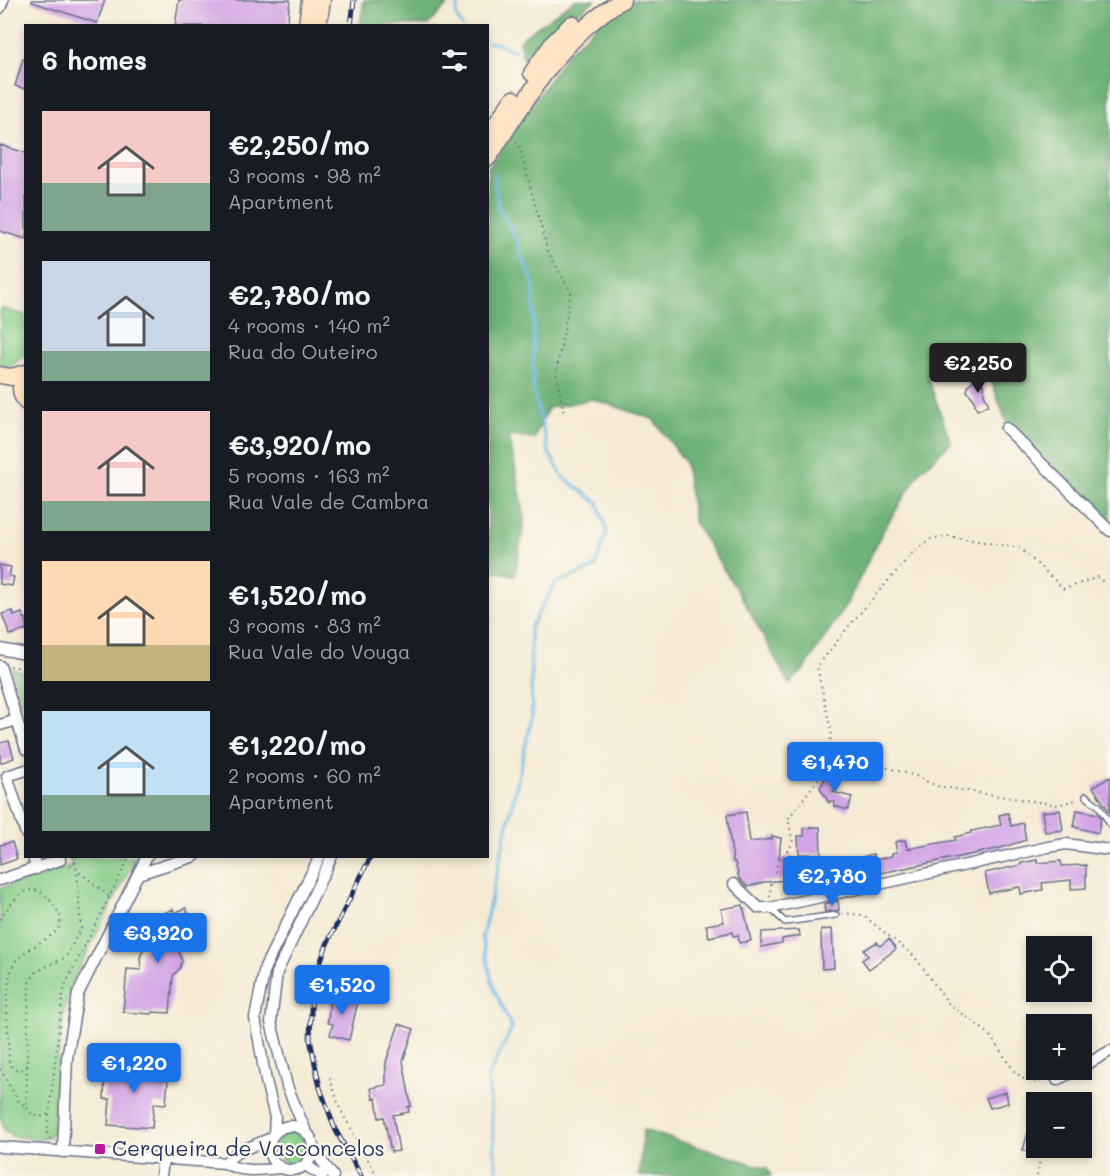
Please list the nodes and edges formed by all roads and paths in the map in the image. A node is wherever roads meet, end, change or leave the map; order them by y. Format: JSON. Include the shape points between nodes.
{"nodes":[{"id":1,"x":3,"y":0,"type":"edge"},
{"id":2,"x":310,"y":0,"type":"edge"},
{"id":3,"x":322,"y":0,"type":"edge"},
{"id":4,"x":604,"y":0,"type":"edge"},
{"id":5,"x":622,"y":0,"type":"edge"},
{"id":6,"x":0,"y":8,"type":"edge"},
{"id":7,"x":307,"y":24,"type":"edge"},
{"id":8,"x":318,"y":24,"type":"edge"},
{"id":9,"x":506,"y":130,"type":"junction"},
{"id":10,"x":489,"y":135,"type":"edge"},
{"id":11,"x":489,"y":156,"type":"edge"},
{"id":12,"x":24,"y":374,"type":"edge"},
{"id":13,"x":0,"y":375,"type":"edge"},
{"id":14,"x":24,"y":378,"type":"edge"},
{"id":15,"x":0,"y":386,"type":"edge"},
{"id":16,"x":23,"y":397,"type":"edge"},
{"id":17,"x":564,"y":414,"type":"dead end"},
{"id":18,"x":1006,"y":428,"type":"dead end"},
{"id":19,"x":1110,"y":531,"type":"edge"},
{"id":20,"x":1104,"y":583,"type":"dead end"},
{"id":21,"x":0,"y":649,"type":"edge"},
{"id":22,"x":24,"y":654,"type":"edge"},
{"id":23,"x":5,"y":666,"type":"edge"},
{"id":24,"x":24,"y":669,"type":"edge"},
{"id":25,"x":17,"y":720,"type":"junction"},
{"id":26,"x":0,"y":725,"type":"edge"},
{"id":27,"x":24,"y":742,"type":"edge"},
{"id":28,"x":881,"y":766,"type":"dead end"},
{"id":29,"x":24,"y":771,"type":"edge"},
{"id":30,"x":1086,"y":796,"type":"joint"},
{"id":31,"x":1110,"y":824,"type":"edge"},
{"id":32,"x":24,"y":828,"type":"edge"},
{"id":33,"x":1110,"y":850,"type":"edge"},
{"id":34,"x":34,"y":858,"type":"edge"},
{"id":35,"x":60,"y":858,"type":"edge"},
{"id":36,"x":74,"y":858,"type":"edge"},
{"id":37,"x":146,"y":858,"type":"edge"},
{"id":38,"x":188,"y":858,"type":"edge"},
{"id":39,"x":319,"y":858,"type":"edge"},
{"id":40,"x":331,"y":858,"type":"edge"},
{"id":41,"x":69,"y":864,"type":"dead end"},
{"id":42,"x":36,"y":868,"type":"junction"},
{"id":43,"x":77,"y":870,"type":"junction"},
{"id":44,"x":776,"y":872,"type":"dead end"},
{"id":45,"x":138,"y":874,"type":"junction"},
{"id":46,"x":0,"y":880,"type":"edge"},
{"id":47,"x":771,"y":881,"type":"dead end"},
{"id":48,"x":734,"y":884,"type":"dead end"},
{"id":49,"x":110,"y":897,"type":"dead end"},
{"id":50,"x":770,"y":908,"type":"junction"},
{"id":51,"x":836,"y":915,"type":"joint"},
{"id":52,"x":0,"y":919,"type":"edge"},
{"id":53,"x":1110,"y":1051,"type":"edge"},
{"id":54,"x":1092,"y":1061,"type":"edge"},
{"id":55,"x":27,"y":1066,"type":"junction"},
{"id":56,"x":0,"y":1069,"type":"edge"},
{"id":57,"x":330,"y":1078,"type":"dead end"},
{"id":58,"x":1044,"y":1080,"type":"edge"},
{"id":59,"x":26,"y":1107,"type":"junction"},
{"id":60,"x":50,"y":1113,"type":"dead end"},
{"id":61,"x":306,"y":1132,"type":"junction"},
{"id":62,"x":273,"y":1136,"type":"junction"},
{"id":63,"x":0,"y":1147,"type":"edge"},
{"id":64,"x":313,"y":1149,"type":"junction"},
{"id":65,"x":63,"y":1152,"type":"junction"},
{"id":66,"x":1040,"y":1158,"type":"edge"},
{"id":67,"x":163,"y":1159,"type":"junction"},
{"id":68,"x":225,"y":1163,"type":"junction"},
{"id":69,"x":305,"y":1165,"type":"junction"},
{"id":70,"x":280,"y":1168,"type":"junction"},
{"id":71,"x":162,"y":1176,"type":"edge"},
{"id":72,"x":323,"y":1176,"type":"edge"},
{"id":73,"x":333,"y":1176,"type":"edge"},
{"id":74,"x":377,"y":1176,"type":"edge"},
{"id":75,"x":1037,"y":1176,"type":"edge"}],
"edges":[{"from":1,"to":6,"type":"street"},
{"from":2,"to":7,"type":"street"},
{"from":3,"to":8,"type":"street"},
{"from":4,"to":10,"type":"street","via":[[554,42]]},
{"from":5,"to":9,"type":"street","via":[[571,40]]},
{"from":9,"to":11,"type":"street"},
{"from":9,"to":17,"type":"path","via":[[519,145],[548,252],[571,292],[556,373]]},
{"from":12,"to":13,"type":"street"},
{"from":14,"to":16,"type":"street","via":[[20,386]]},
{"from":15,"to":16,"type":"street"},
{"from":18,"to":19,"type":"street"},
{"from":20,"to":44,"type":"path","via":[[1098,577],[1064,589],[1020,548],[947,536],[931,539],[914,551],[817,667],[832,735],[819,778],[788,819],[793,843],[777,864]]},
{"from":21,"to":22,"type":"street"},
{"from":23,"to":24,"type":"path"},
{"from":23,"to":25,"type":"street"},
{"from":25,"to":26,"type":"street"},
{"from":25,"to":27,"type":"street"},
{"from":28,"to":30,"type":"path","via":[[936,786],[1057,805]]},
{"from":29,"to":32,"type":"street","via":[[7,776]]},
{"from":30,"to":31,"type":"lane","via":[[1099,806]]},
{"from":33,"to":50,"type":"street","via":[[1066,844],[1048,847]]},
{"from":34,"to":42,"type":"street"},
{"from":35,"to":42,"type":"street"},
{"from":36,"to":43,"type":"path"},
{"from":37,"to":45,"type":"street"},
{"from":38,"to":45,"type":"street"},
{"from":39,"to":62,"type":"street","via":[[265,967],[255,1018],[275,1117]]},
{"from":40,"to":61,"type":"street","via":[[277,972],[271,1022],[287,1086]]},
{"from":41,"to":43,"type":"path"},
{"from":42,"to":46,"type":"street"},
{"from":43,"to":49,"type":"path"},
{"from":43,"to":55,"type":"path","via":[[81,928],[66,957],[36,972],[29,983]]},
{"from":45,"to":65,"type":"street","via":[[78,994],[67,1058]]},
{"from":47,"to":50,"type":"path"},
{"from":48,"to":50,"type":"street","via":[[759,908]]},
{"from":50,"to":51,"type":"lane","via":[[785,922]]},
{"from":51,"to":58,"type":"path","via":[[863,915],[915,957],[948,1003],[988,1033],[1015,1072],[1025,1080]]},
{"from":52,"to":55,"type":"path","via":[[16,897],[37,890],[47,896],[60,914],[60,925],[54,934],[22,953],[12,967],[8,991],[9,1063],[14,1069]]},
{"from":53,"to":54,"type":"street"},
{"from":55,"to":59,"type":"path"},
{"from":56,"to":59,"type":"path"},
{"from":57,"to":74,"type":"path","via":[[340,1109]]},
{"from":59,"to":60,"type":"path","via":[[40,1117]]},
{"from":61,"to":62,"type":"street","via":[[289,1126]]},
{"from":61,"to":64,"type":"street"},
{"from":62,"to":68,"type":"street","via":[[236,1153]]},
{"from":62,"to":70,"type":"street","via":[[269,1145],[271,1158]]},
{"from":63,"to":65,"type":"street"},
{"from":64,"to":69,"type":"street"},
{"from":64,"to":73,"type":"street"},
{"from":65,"to":67,"type":"street"},
{"from":66,"to":75,"type":"path"},
{"from":67,"to":68,"type":"street"},
{"from":67,"to":71,"type":"street"},
{"from":68,"to":70,"type":"street","via":[[233,1168]]},
{"from":69,"to":70,"type":"street","via":[[294,1170]]},
{"from":69,"to":72,"type":"street"}]}
